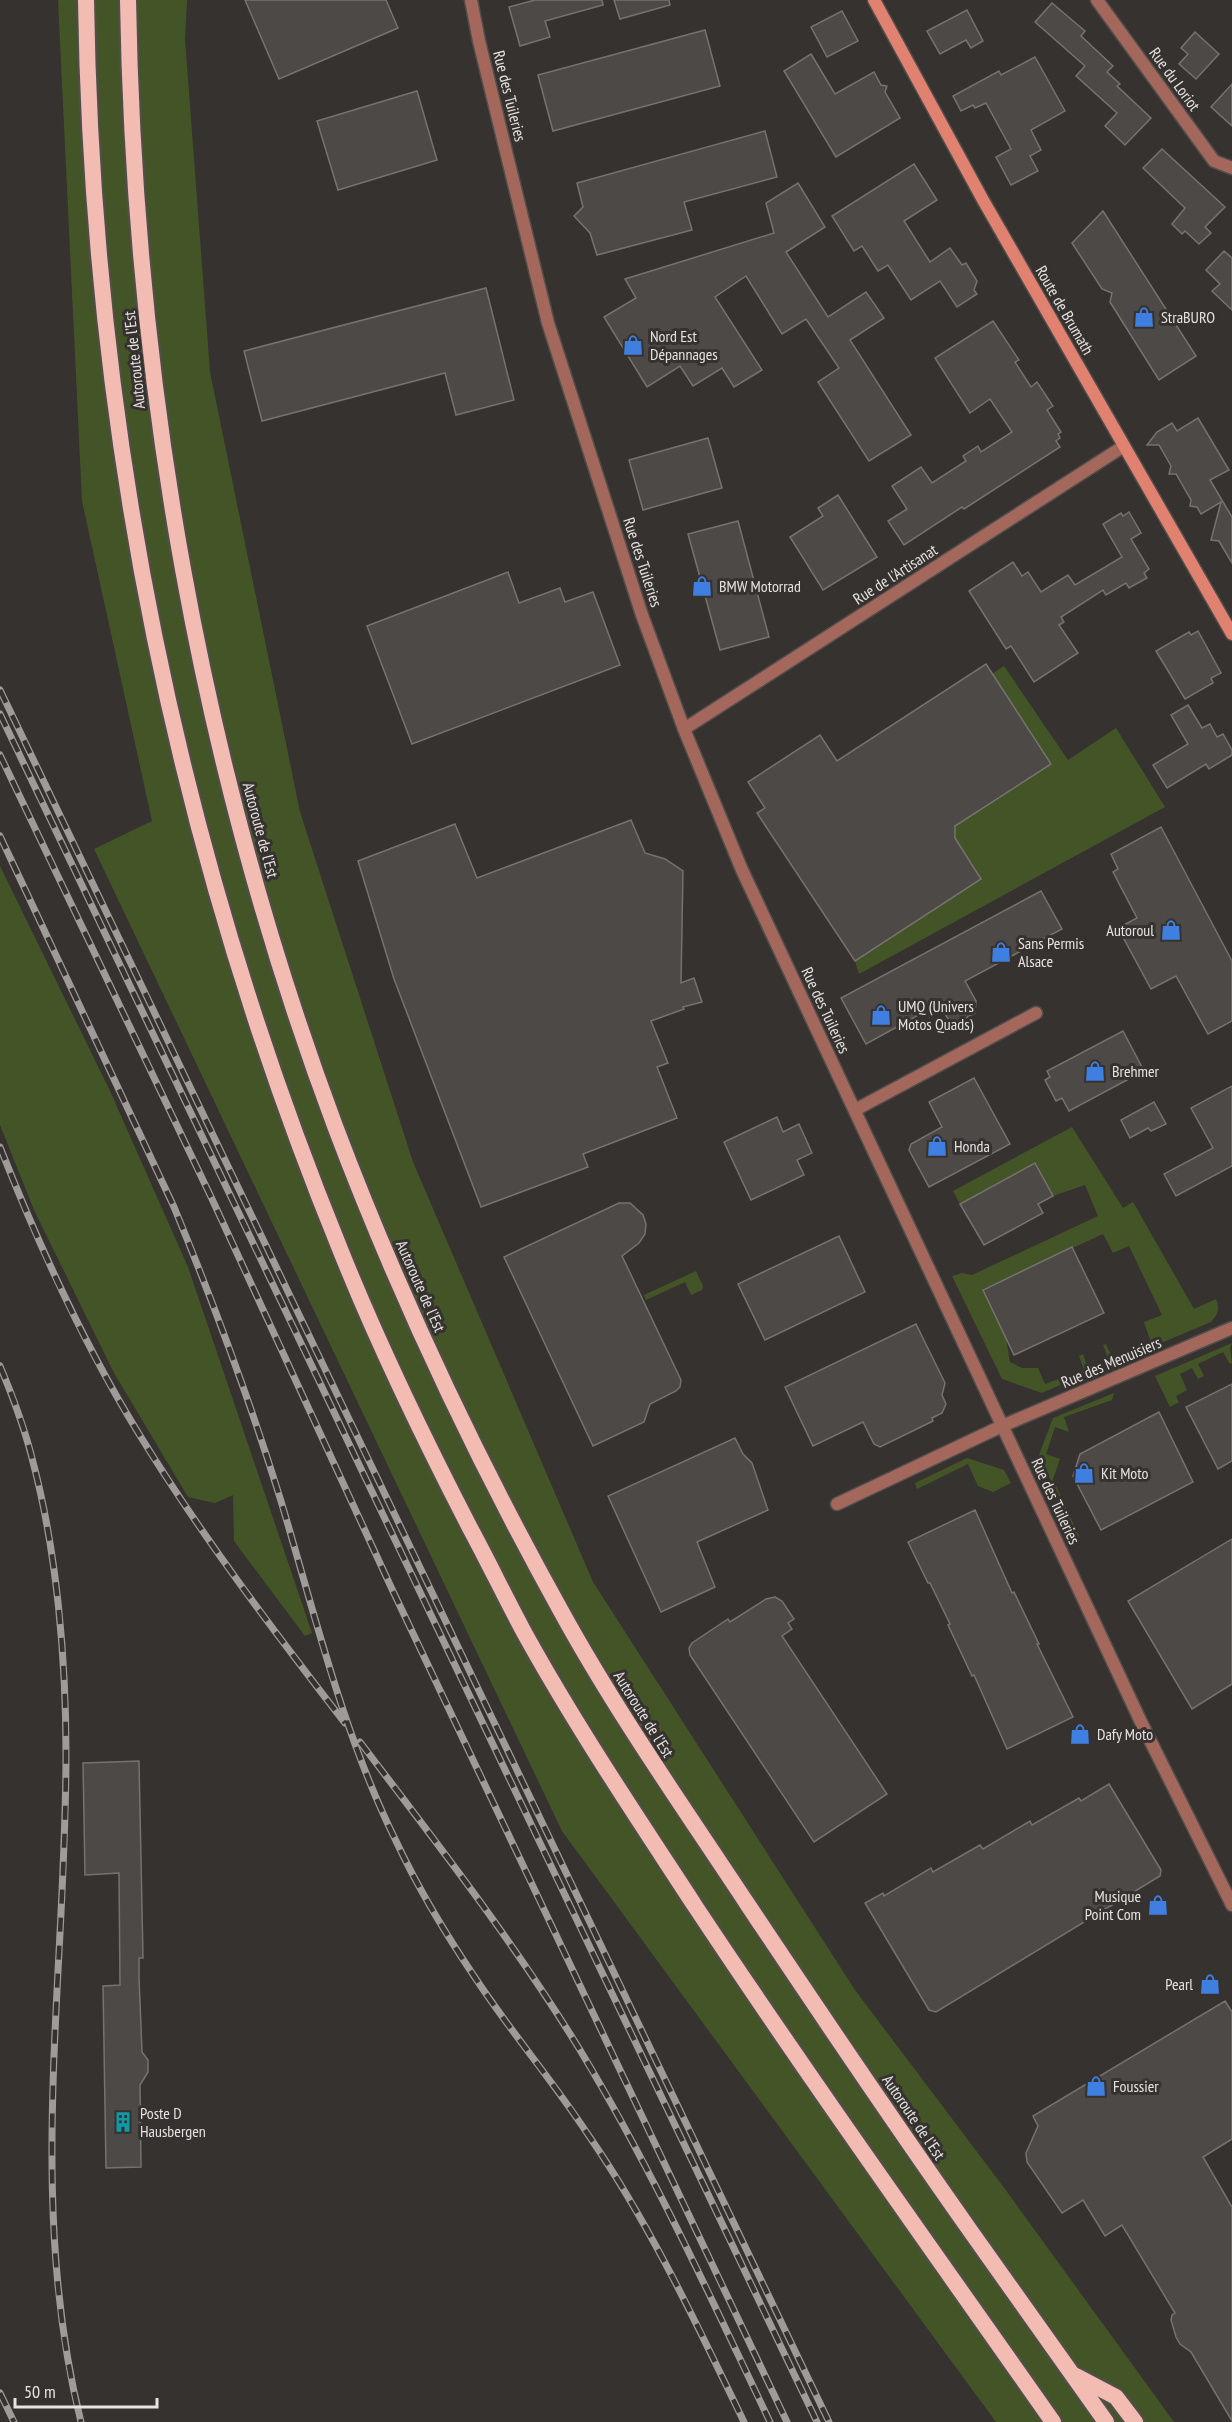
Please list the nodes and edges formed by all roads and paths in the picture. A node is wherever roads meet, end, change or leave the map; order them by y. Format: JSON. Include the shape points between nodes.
{"nodes":[{"id":1,"x":86,"y":0,"type":"edge"},
{"id":2,"x":128,"y":0,"type":"edge"},
{"id":3,"x":471,"y":0,"type":"edge"},
{"id":4,"x":874,"y":0,"type":"edge"},
{"id":5,"x":1097,"y":0,"type":"edge"},
{"id":6,"x":1232,"y":168,"type":"edge"},
{"id":7,"x":1124,"y":446,"type":"junction"},
{"id":8,"x":1232,"y":634,"type":"edge"},
{"id":9,"x":684,"y":729,"type":"junction"},
{"id":10,"x":1036,"y":1013,"type":"dead end"},
{"id":11,"x":855,"y":1110,"type":"junction"},
{"id":12,"x":1232,"y":1328,"type":"edge"},
{"id":13,"x":1002,"y":1426,"type":"junction"},
{"id":14,"x":837,"y":1504,"type":"dead end"},
{"id":15,"x":1232,"y":1905,"type":"edge"},
{"id":16,"x":1072,"y":2374,"type":"junction"},
{"id":17,"x":1053,"y":2422,"type":"edge"},
{"id":18,"x":1106,"y":2422,"type":"edge"},
{"id":19,"x":1135,"y":2422,"type":"edge"}],
"edges":[{"from":1,"to":17,"type":"highway","name":"Autoroute de l’Est","via":[[94,196],[114,389],[157,656],[227,930],[297,1141],[341,1253],[390,1365],[525,1634],[612,1780],[770,2019]]},
{"from":2,"to":16,"type":"highway","name":"Autoroute de l’Est","via":[[136,198],[155,392],[174,517],[229,782],[282,965],[339,1136],[429,1350],[563,1615],[645,1751],[798,1980]]},
{"from":3,"to":9,"type":"street","name":"Rue des Tuileries","via":[[548,323],[642,615]]},
{"from":4,"to":7,"type":"main road","name":"Route de Brumath"},
{"from":5,"to":6,"type":"street","name":"Rue du Loriot","via":[[1214,161]]},
{"from":7,"to":8,"type":"main road","name":"Route de Brumath"},
{"from":7,"to":9,"type":"street","name":"Rue de l'Artisanat"},
{"from":9,"to":11,"type":"street","name":"Rue des Tuileries","via":[[742,870]]},
{"from":10,"to":11,"type":"street"},
{"from":11,"to":13,"type":"street","name":"Rue des Tuileries"},
{"from":12,"to":13,"type":"street","name":"Rue des Menuisiers"},
{"from":13,"to":14,"type":"street","name":"Rue des Menuisiers"},
{"from":13,"to":15,"type":"street","name":"Rue des Tuileries"},
{"from":16,"to":18,"type":"highway","name":"Autoroute de l’Est"},
{"from":16,"to":19,"type":"highway","via":[[1116,2397]]}]}
